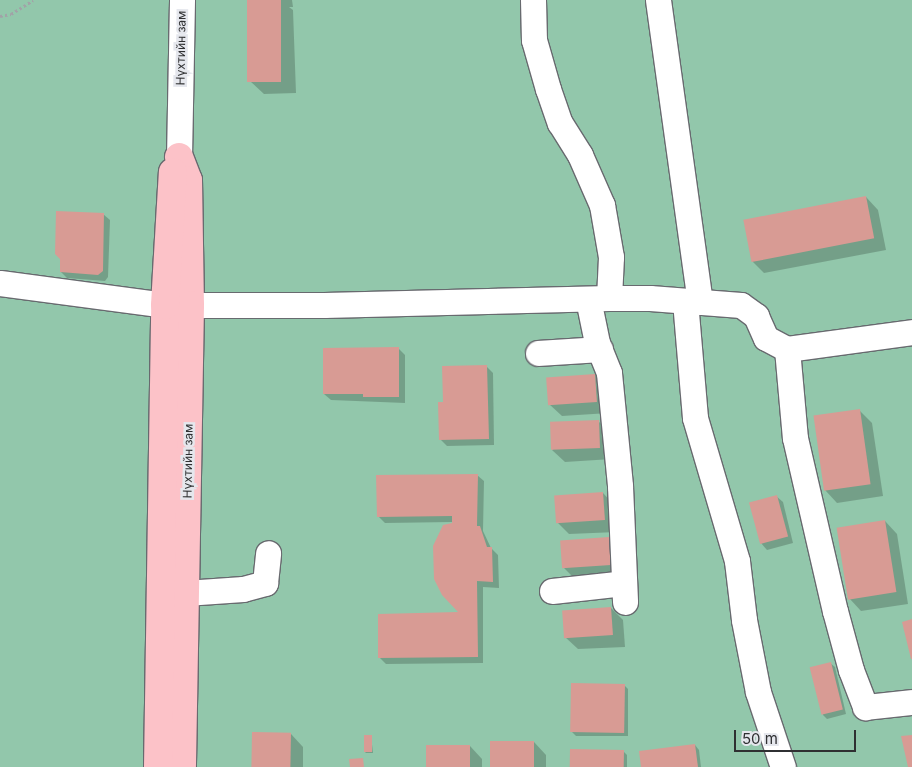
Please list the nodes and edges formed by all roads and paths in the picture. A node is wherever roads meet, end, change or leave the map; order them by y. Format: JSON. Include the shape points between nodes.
{"nodes":[{"id":1,"x":33,"y":0,"type":"edge"},
{"id":2,"x":182,"y":0,"type":"edge"},
{"id":3,"x":533,"y":0,"type":"edge"},
{"id":4,"x":658,"y":0,"type":"edge"},
{"id":5,"x":0,"y":16,"type":"edge"},
{"id":6,"x":179,"y":157,"type":"joint"},
{"id":7,"x":0,"y":282,"type":"edge"},
{"id":8,"x":598,"y":299,"type":"junction"},
{"id":9,"x":692,"y":301,"type":"junction"},
{"id":10,"x":178,"y":305,"type":"junction"},
{"id":11,"x":912,"y":332,"type":"edge"},
{"id":12,"x":600,"y":349,"type":"junction"},
{"id":13,"x":787,"y":349,"type":"junction"},
{"id":14,"x":538,"y":353,"type":"dead end"},
{"id":15,"x":268,"y":552,"type":"dead end"},
{"id":16,"x":552,"y":591,"type":"dead end"},
{"id":17,"x":185,"y":593,"type":"junction"},
{"id":18,"x":912,"y":702,"type":"edge"},
{"id":19,"x":158,"y":767,"type":"edge"},
{"id":20,"x":182,"y":767,"type":"edge"},
{"id":21,"x":783,"y":767,"type":"edge"}],
"edges":[{"from":1,"to":5,"type":"path","via":[[10,14]]},
{"from":2,"to":6,"type":"street","name":"Нүхтийн зам"},
{"from":3,"to":8,"type":"street","via":[[534,40],[548,89],[560,123],[580,155],[602,205],[610,257]]},
{"from":4,"to":9,"type":"street"},
{"from":6,"to":10,"type":"main road","name":"Нүхтийн зам","via":[[188,180]]},
{"from":7,"to":10,"type":"street"},
{"from":8,"to":9,"type":"street"},
{"from":8,"to":10,"type":"street"},
{"from":8,"to":12,"type":"street"},
{"from":9,"to":13,"type":"street","via":[[741,305],[756,316],[766,338]]},
{"from":9,"to":21,"type":"street","via":[[695,418],[737,561],[758,692]]},
{"from":10,"to":17,"type":"main road","name":"Нүхтийн зам"},
{"from":10,"to":19,"type":"main road","name":"Нүхтийн зам"},
{"from":11,"to":13,"type":"street"},
{"from":12,"to":14,"type":"street"},
{"from":12,"to":16,"type":"street","via":[[609,373],[620,486],[624,593]]},
{"from":13,"to":18,"type":"street","via":[[795,438],[851,670],[865,707]]},
{"from":15,"to":17,"type":"street","via":[[265,582],[243,590]]},
{"from":17,"to":20,"type":"main road","name":"Нүхтийн зам"}]}
